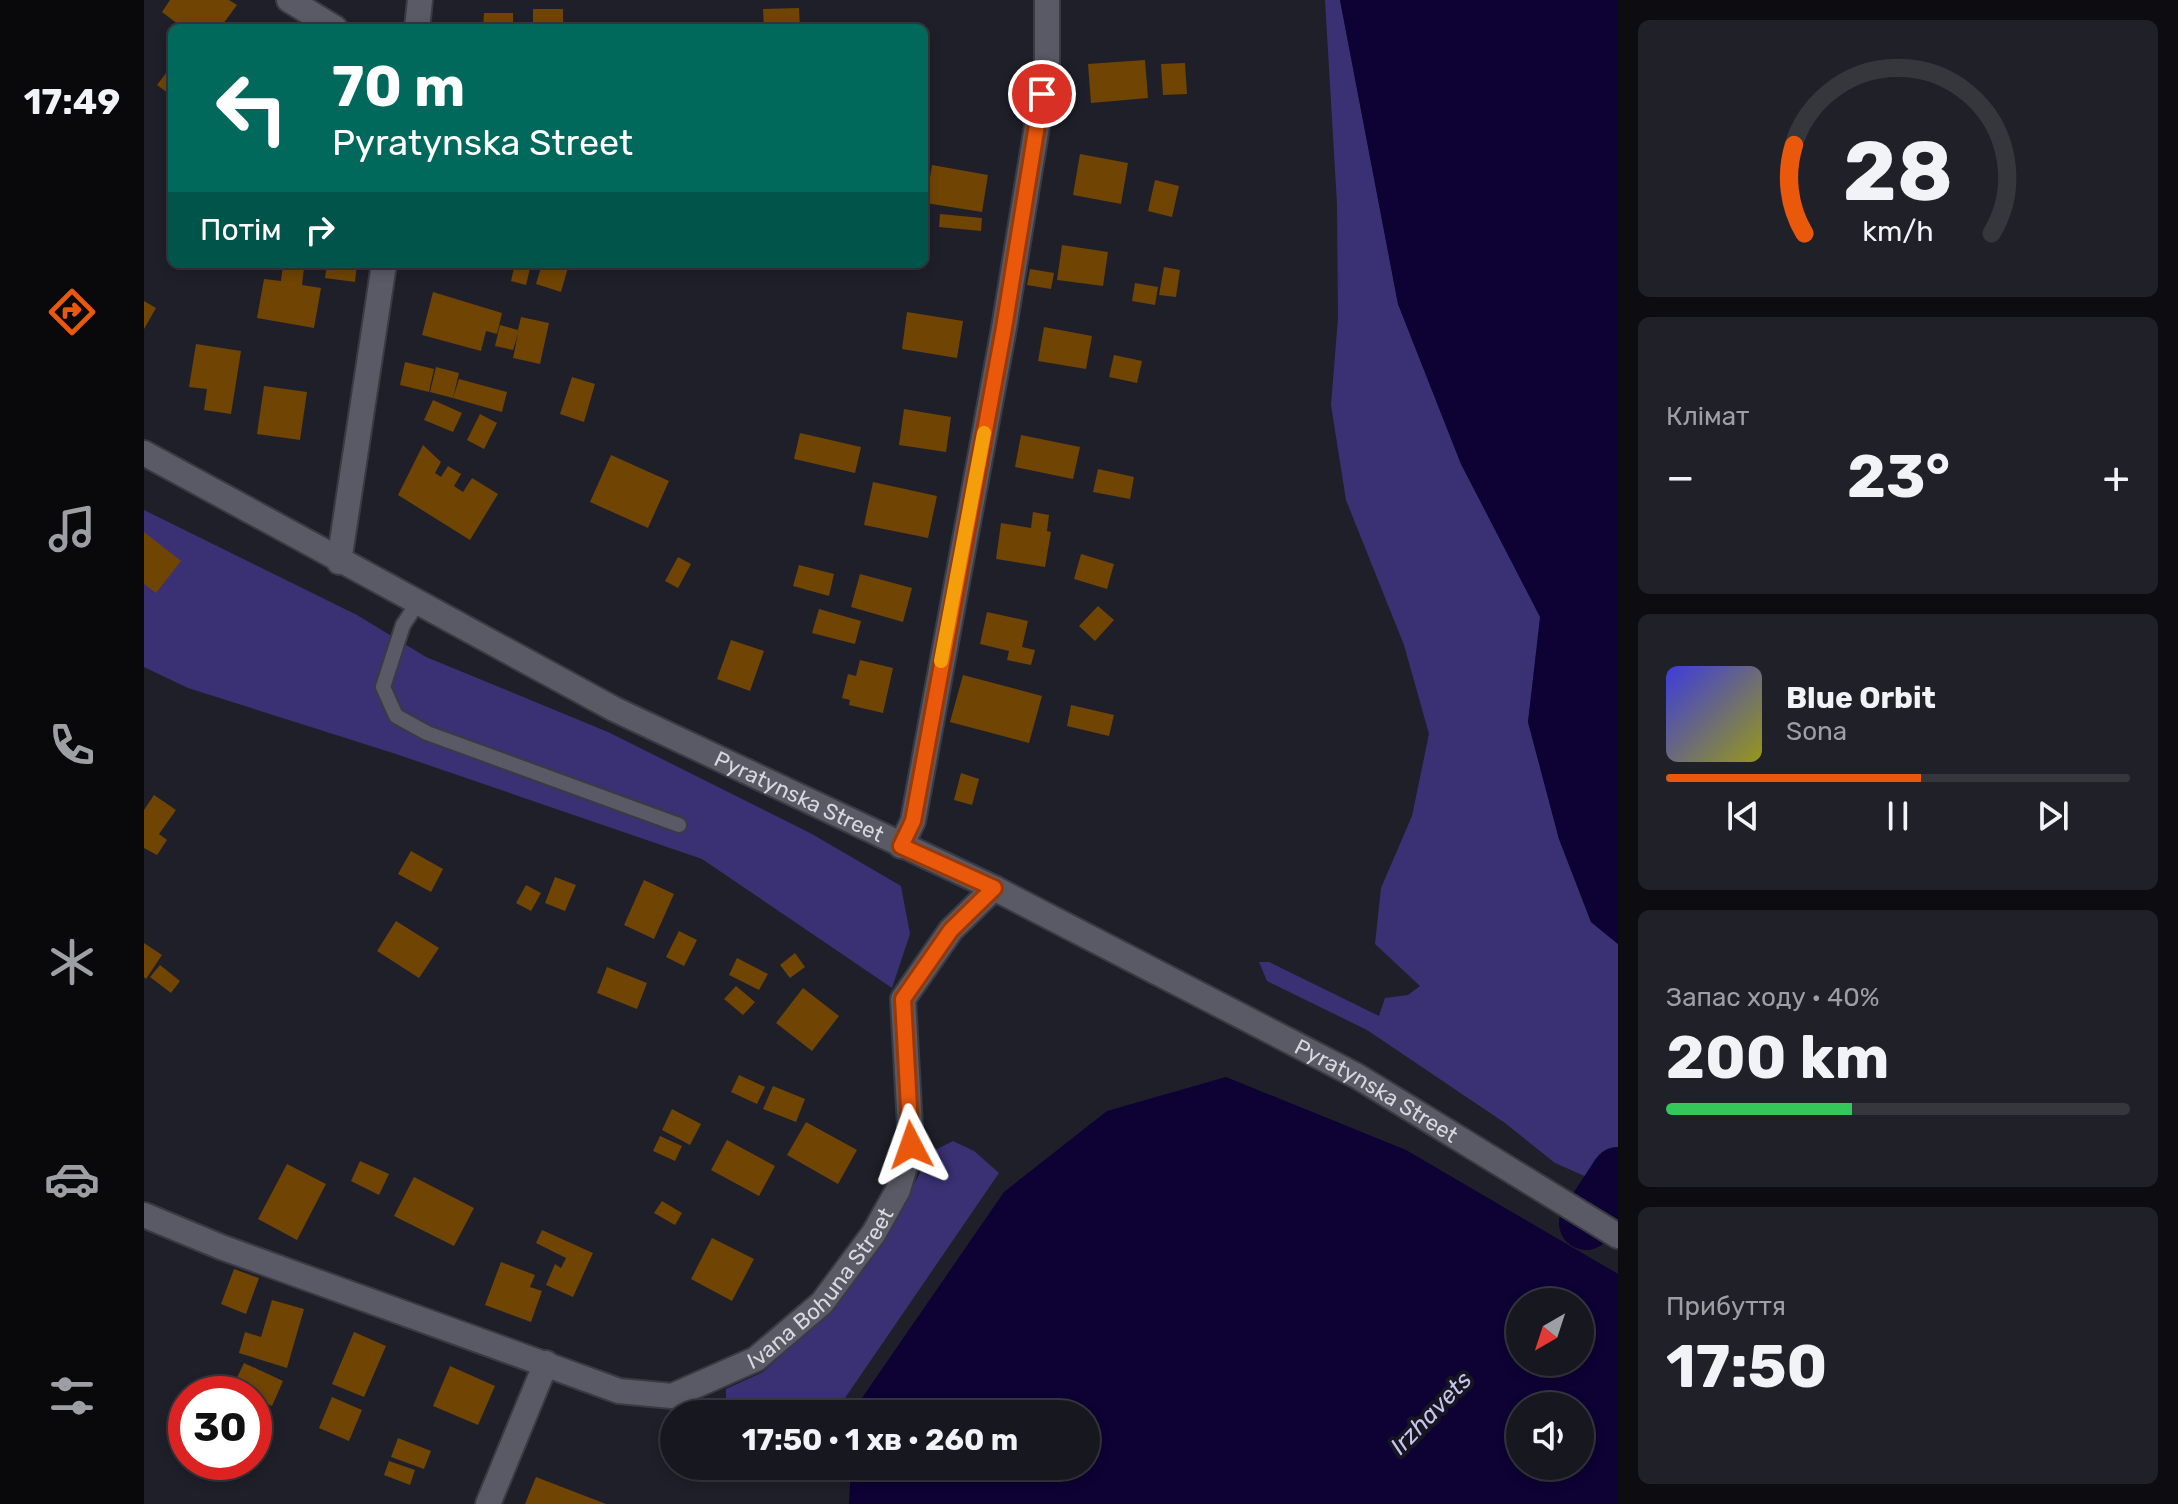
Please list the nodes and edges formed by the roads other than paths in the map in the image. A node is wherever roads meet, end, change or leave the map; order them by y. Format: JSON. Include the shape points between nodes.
{"nodes":[{"id":1,"x":289,"y":0,"type":"edge"},
{"id":2,"x":420,"y":0,"type":"edge"},
{"id":3,"x":1047,"y":0,"type":"edge"},
{"id":4,"x":328,"y":24,"type":"edge"},
{"id":5,"x":417,"y":24,"type":"edge"},
{"id":6,"x":383,"y":268,"type":"edge"},
{"id":7,"x":144,"y":453,"type":"edge"},
{"id":8,"x":339,"y":562,"type":"junction"},
{"id":9,"x":417,"y":604,"type":"junction"},
{"id":10,"x":679,"y":825,"type":"dead end"},
{"id":11,"x":901,"y":846,"type":"junction"},
{"id":12,"x":994,"y":888,"type":"junction"},
{"id":13,"x":144,"y":1215,"type":"edge"},
{"id":14,"x":1618,"y":1236,"type":"edge"},
{"id":15,"x":546,"y":1363,"type":"junction"},
{"id":16,"x":488,"y":1504,"type":"edge"}],
"edges":[{"from":1,"to":4,"type":"street"},
{"from":2,"to":5,"type":"street"},
{"from":3,"to":11,"type":"street","via":[[1047,65],[1004,328],[913,821]]},
{"from":6,"to":8,"type":"street"},
{"from":7,"to":8,"type":"street","name":"Pyratynska Street"},
{"from":8,"to":9,"type":"street","name":"Pyratynska Street"},
{"from":9,"to":10,"type":"lane","via":[[403,625],[383,687],[396,716],[427,733]]},
{"from":9,"to":11,"type":"street","name":"Pyratynska Street","via":[[614,709]]},
{"from":11,"to":12,"type":"street","name":"Pyratynska Street"},
{"from":12,"to":14,"type":"street","name":"Pyratynska Street","via":[[1357,1076]]},
{"from":12,"to":15,"type":"street","name":"Ivana Bohuna Street","via":[[951,930],[903,999],[911,1145],[898,1190],[874,1233],[822,1303],[756,1359],[672,1396],[619,1391]]},
{"from":13,"to":15,"type":"street","name":"Ivana Bohuna Street"},
{"from":15,"to":16,"type":"street"}]}
